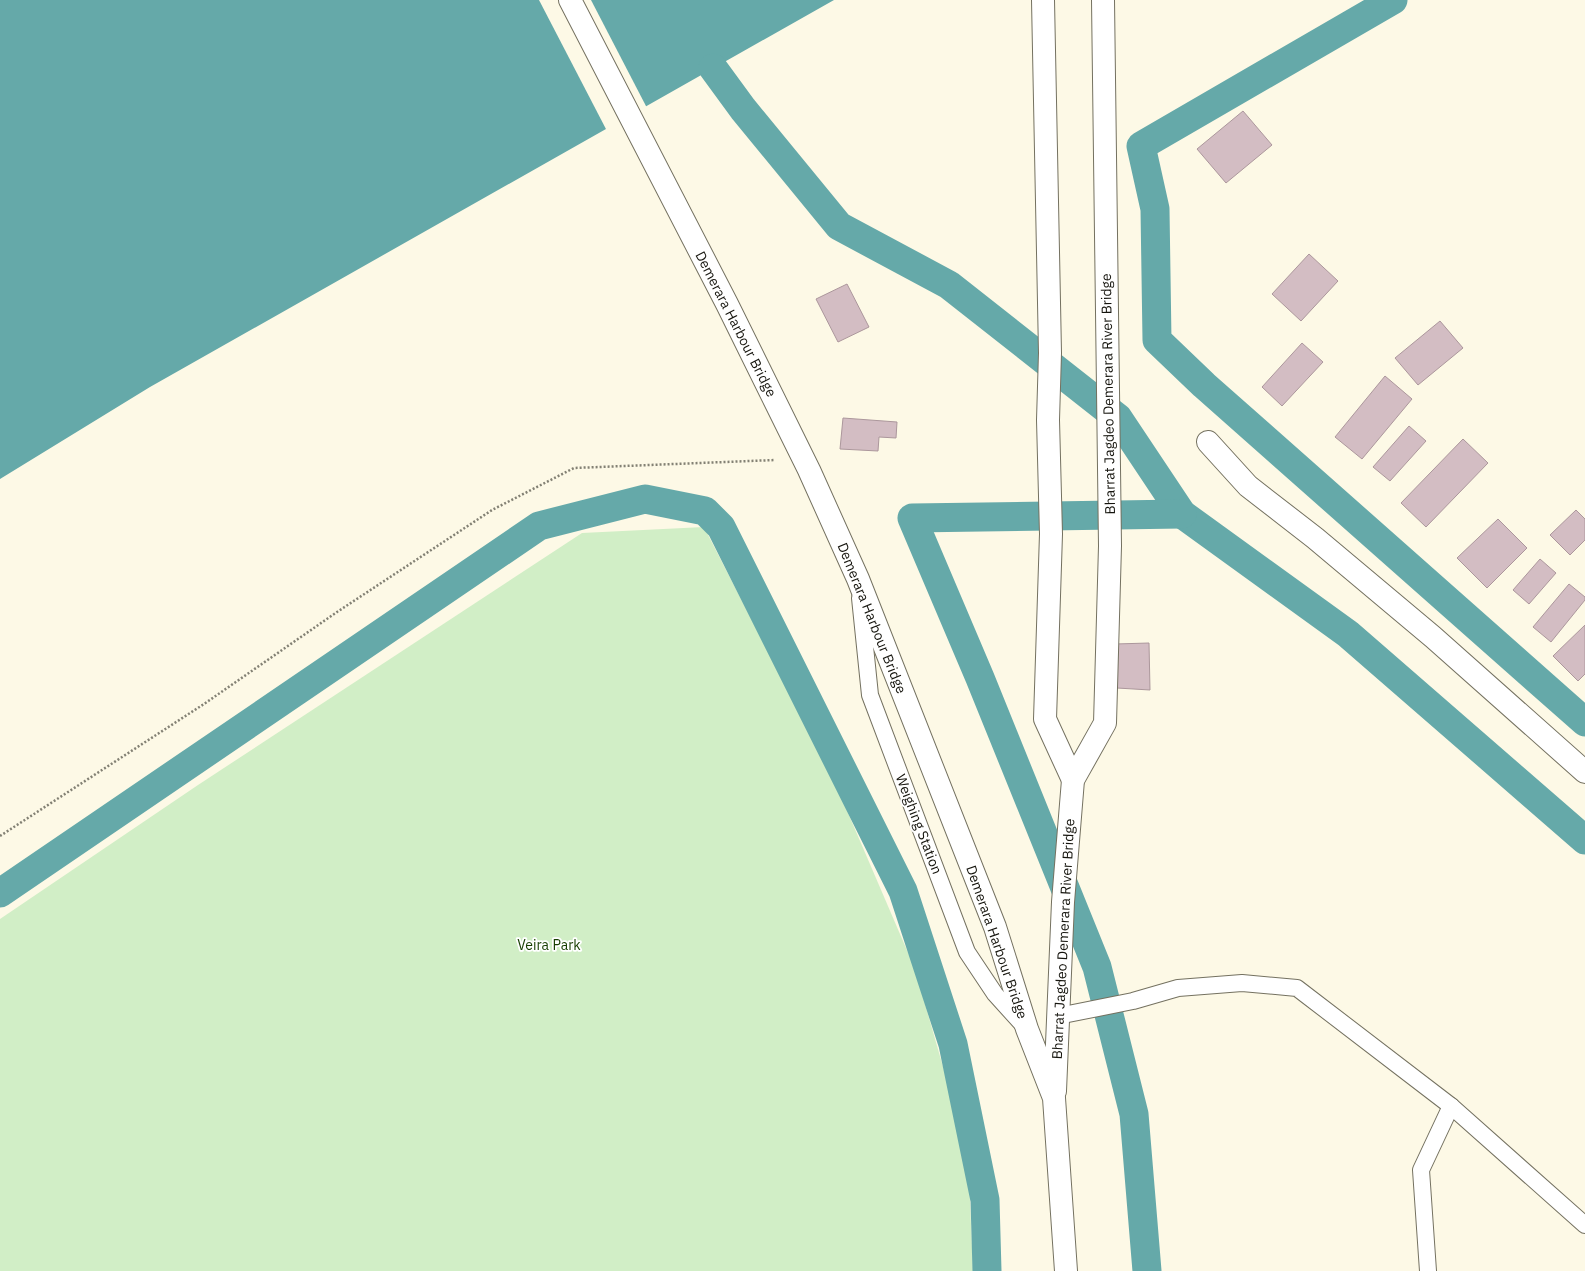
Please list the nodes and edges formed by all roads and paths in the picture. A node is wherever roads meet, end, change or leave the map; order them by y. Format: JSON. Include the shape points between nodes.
{"nodes":[{"id":1,"x":570,"y":0,"type":"edge"},
{"id":2,"x":1043,"y":0,"type":"edge"},
{"id":3,"x":1103,"y":0,"type":"edge"},
{"id":4,"x":1208,"y":442,"type":"dead end"},
{"id":5,"x":803,"y":459,"type":"junction"},
{"id":6,"x":858,"y":579,"type":"junction"},
{"id":7,"x":1585,"y":772,"type":"edge"},
{"id":8,"x":1073,"y":780,"type":"junction"},
{"id":9,"x":0,"y":836,"type":"edge"},
{"id":10,"x":1058,"y":1016,"type":"junction"},
{"id":11,"x":1027,"y":1029,"type":"junction"},
{"id":12,"x":1054,"y":1098,"type":"junction"},
{"id":13,"x":1450,"y":1106,"type":"junction"},
{"id":14,"x":1585,"y":1225,"type":"edge"},
{"id":15,"x":1066,"y":1271,"type":"edge"},
{"id":16,"x":1428,"y":1271,"type":"edge"}],
"edges":[{"from":1,"to":5,"type":"main road","name":"Demerara Harbour Bridge","via":[[727,304]]},
{"from":2,"to":8,"type":"main road","name":"Bharrat Jagdeo Demerara River Bridge","via":[[1051,534],[1045,719]]},
{"from":3,"to":8,"type":"main road","name":"Bharrat Jagdeo Demerara River Bridge","via":[[1110,546],[1105,723]]},
{"from":4,"to":7,"type":"main road","via":[[1248,486],[1315,538],[1433,637]]},
{"from":5,"to":6,"type":"main road","name":"Demerara Harbour Bridge"},
{"from":5,"to":9,"type":"path","via":[[574,468],[492,510],[204,704]]},
{"from":6,"to":11,"type":"main road","name":"Demerara Harbour Bridge","via":[[995,927]]},
{"from":6,"to":11,"type":"lane","name":"Weighing Station","via":[[870,695],[967,952],[995,994]]},
{"from":8,"to":10,"type":"main road","name":"Bharrat Jagdeo Demerara River Bridge"},
{"from":10,"to":12,"type":"main road","name":"Bharrat Jagdeo Demerara River Bridge"},
{"from":10,"to":13,"type":"lane","via":[[1133,1001],[1178,988],[1242,983],[1296,988]]},
{"from":11,"to":12,"type":"main road","name":"Demerara Harbour Bridge"},
{"from":12,"to":15,"type":"main road","name":"Demerara Harbour Bridge"},
{"from":13,"to":14,"type":"lane"},
{"from":13,"to":16,"type":"lane","via":[[1421,1170]]}]}
